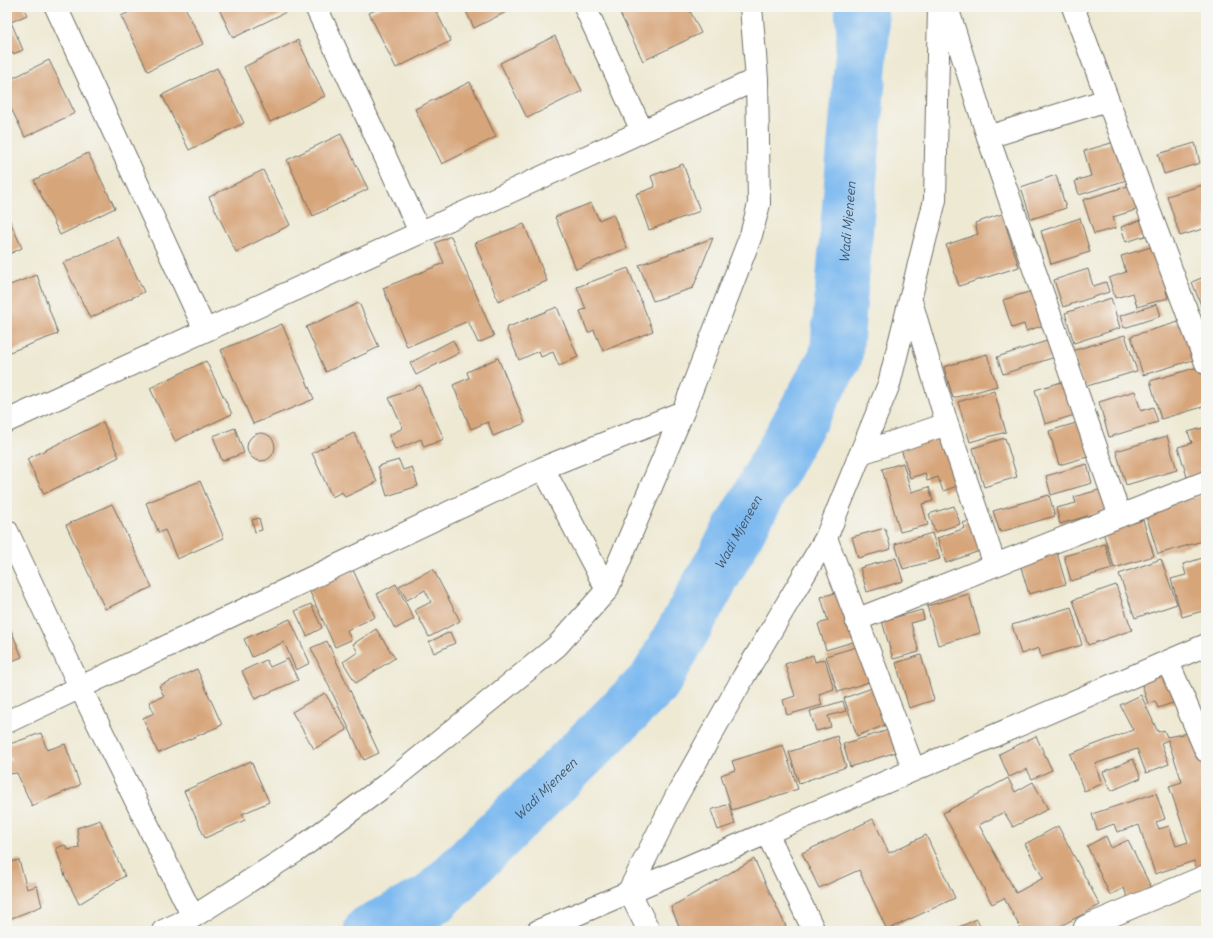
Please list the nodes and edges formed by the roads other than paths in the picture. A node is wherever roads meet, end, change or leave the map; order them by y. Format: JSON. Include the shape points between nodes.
{"nodes":[{"id":1,"x":56,"y":7,"type":"edge"},
{"id":2,"x":316,"y":7,"type":"edge"},
{"id":3,"x":584,"y":7,"type":"edge"},
{"id":4,"x":751,"y":7,"type":"edge"},
{"id":5,"x":939,"y":7,"type":"edge"},
{"id":6,"x":947,"y":7,"type":"edge"},
{"id":7,"x":1072,"y":7,"type":"edge"},
{"id":8,"x":757,"y":79,"type":"junction"},
{"id":9,"x":1107,"y":100,"type":"junction"},
{"id":10,"x":642,"y":131,"type":"junction"},
{"id":11,"x":988,"y":137,"type":"junction"},
{"id":12,"x":420,"y":232,"type":"junction"},
{"id":13,"x":910,"y":300,"type":"junction"},
{"id":14,"x":205,"y":330,"type":"junction"},
{"id":15,"x":1206,"y":363,"type":"edge"},
{"id":16,"x":683,"y":412,"type":"junction"},
{"id":17,"x":7,"y":421,"type":"edge"},
{"id":18,"x":947,"y":424,"type":"junction"},
{"id":19,"x":861,"y":452,"type":"junction"},
{"id":20,"x":543,"y":468,"type":"junction"},
{"id":21,"x":1206,"y":482,"type":"edge"},
{"id":22,"x":1120,"y":516,"type":"junction"},
{"id":23,"x":7,"y":531,"type":"edge"},
{"id":24,"x":826,"y":538,"type":"junction"},
{"id":25,"x":995,"y":565,"type":"junction"},
{"id":26,"x":606,"y":590,"type":"junction"},
{"id":27,"x":856,"y":620,"type":"junction"},
{"id":28,"x":1206,"y":645,"type":"edge"},
{"id":29,"x":1168,"y":662,"type":"junction"},
{"id":30,"x":80,"y":687,"type":"junction"},
{"id":31,"x":7,"y":722,"type":"edge"},
{"id":32,"x":1206,"y":751,"type":"edge"},
{"id":33,"x":914,"y":770,"type":"junction"},
{"id":34,"x":767,"y":833,"type":"junction"},
{"id":35,"x":1206,"y":876,"type":"edge"},
{"id":36,"x":629,"y":891,"type":"junction"},
{"id":37,"x":193,"y":917,"type":"junction"},
{"id":38,"x":1085,"y":927,"type":"dead end"},
{"id":39,"x":163,"y":931,"type":"edge"},
{"id":40,"x":538,"y":931,"type":"edge"},
{"id":41,"x":649,"y":931,"type":"edge"},
{"id":42,"x":814,"y":931,"type":"edge"}],
"edges":[{"from":1,"to":14,"type":"street"},
{"from":2,"to":12,"type":"street"},
{"from":3,"to":10,"type":"street"},
{"from":4,"to":8,"type":"street"},
{"from":5,"to":13,"type":"street","via":[[935,200]]},
{"from":6,"to":11,"type":"street"},
{"from":7,"to":9,"type":"street"},
{"from":8,"to":10,"type":"street"},
{"from":8,"to":16,"type":"street","via":[[759,204],[751,235]]},
{"from":9,"to":11,"type":"street"},
{"from":9,"to":15,"type":"street"},
{"from":10,"to":12,"type":"street"},
{"from":11,"to":22,"type":"street"},
{"from":12,"to":14,"type":"street"},
{"from":13,"to":18,"type":"street"},
{"from":13,"to":19,"type":"street","via":[[889,384]]},
{"from":14,"to":17,"type":"street"},
{"from":16,"to":20,"type":"street"},
{"from":16,"to":26,"type":"street"},
{"from":18,"to":19,"type":"street"},
{"from":18,"to":25,"type":"street"},
{"from":19,"to":24,"type":"street"},
{"from":20,"to":26,"type":"street"},
{"from":20,"to":30,"type":"street"},
{"from":21,"to":22,"type":"street"},
{"from":22,"to":25,"type":"street"},
{"from":23,"to":30,"type":"street"},
{"from":24,"to":27,"type":"street"},
{"from":24,"to":36,"type":"street","via":[[686,779]]},
{"from":25,"to":27,"type":"street"},
{"from":26,"to":37,"type":"street","via":[[557,646],[387,784],[298,850]]},
{"from":27,"to":33,"type":"street"},
{"from":28,"to":29,"type":"street"},
{"from":29,"to":32,"type":"street"},
{"from":29,"to":33,"type":"street"},
{"from":30,"to":31,"type":"street"},
{"from":30,"to":37,"type":"street"},
{"from":33,"to":34,"type":"street"},
{"from":34,"to":36,"type":"street"},
{"from":34,"to":42,"type":"street"},
{"from":35,"to":38,"type":"street"},
{"from":36,"to":40,"type":"street"},
{"from":36,"to":41,"type":"street"},
{"from":37,"to":39,"type":"street"}]}
